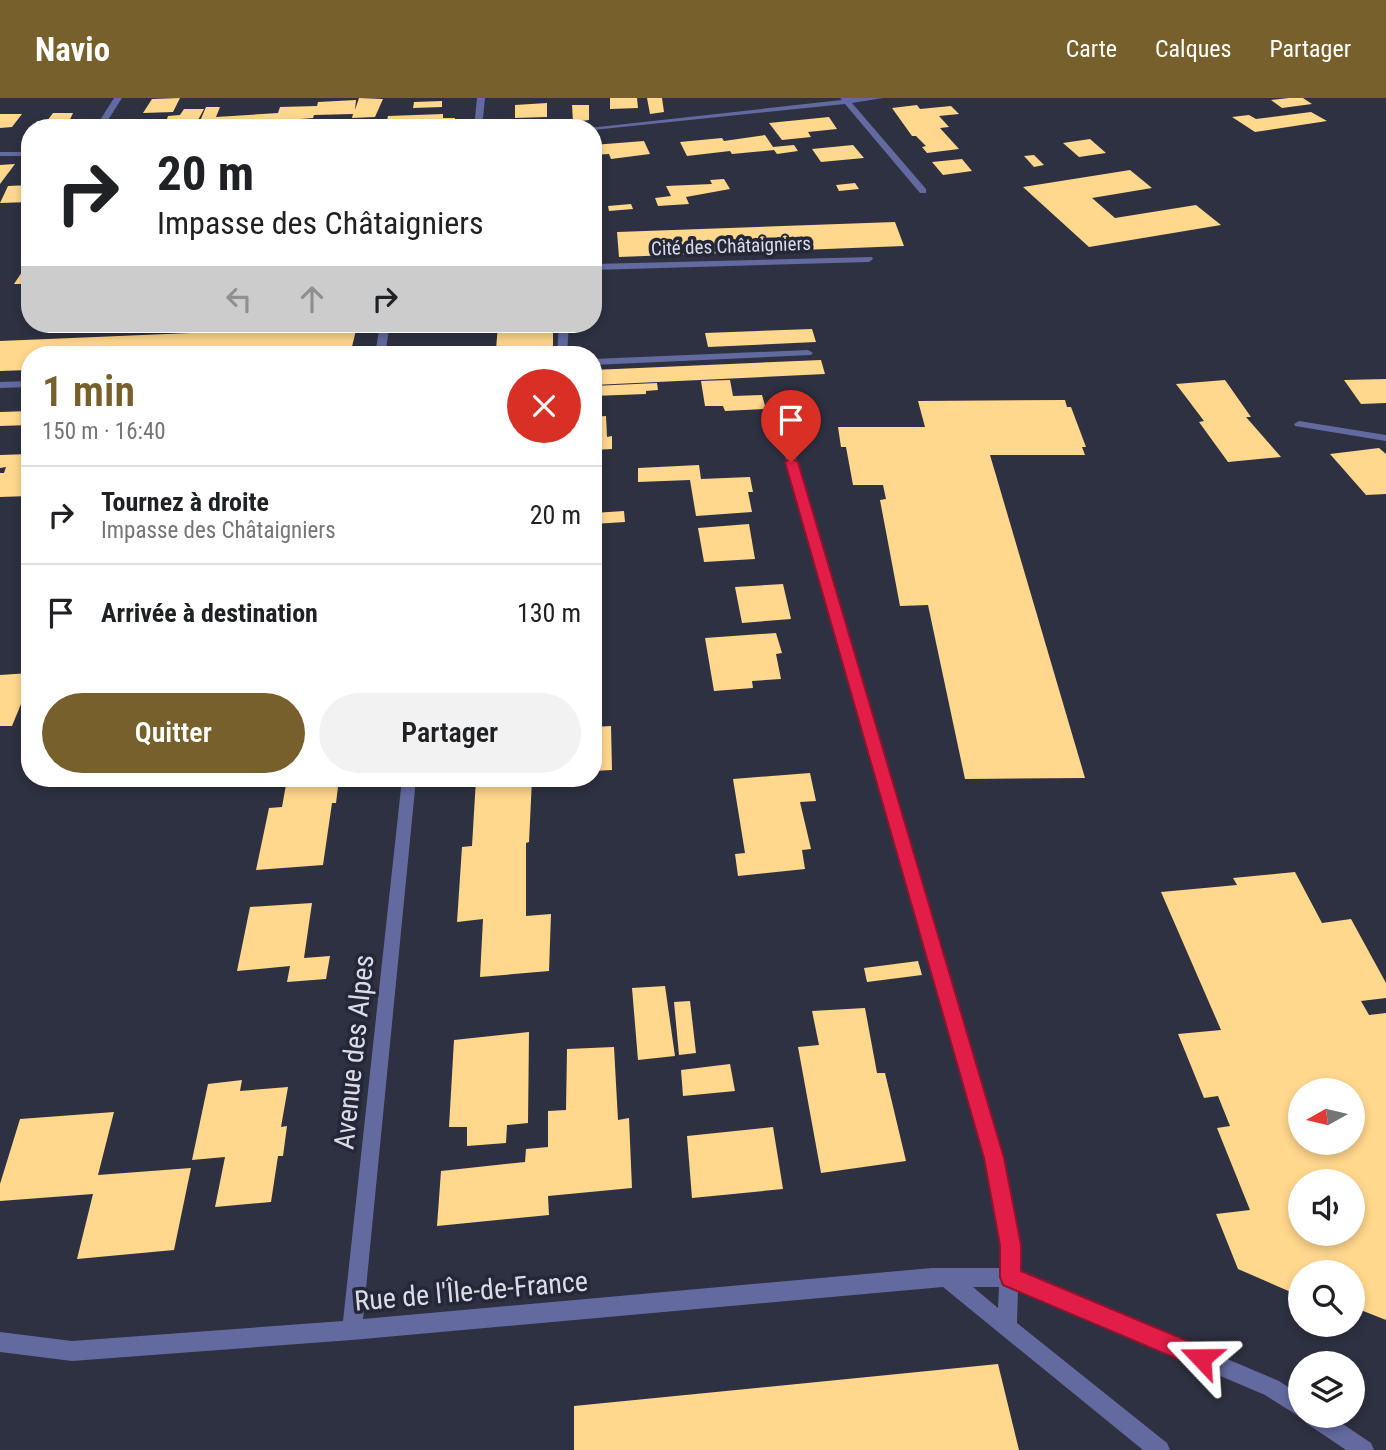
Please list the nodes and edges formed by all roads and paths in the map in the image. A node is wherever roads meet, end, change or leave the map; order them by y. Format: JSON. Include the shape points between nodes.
{"nodes":[{"id":1,"x":118,"y":98,"type":"edge"},
{"id":2,"x":481,"y":98,"type":"edge"},
{"id":3,"x":879,"y":98,"type":"edge"},
{"id":4,"x":845,"y":100,"type":"edge"},
{"id":5,"x":105,"y":119,"type":"edge"},
{"id":6,"x":479,"y":119,"type":"edge"},
{"id":7,"x":602,"y":127,"type":"edge"},
{"id":8,"x":21,"y":154,"type":"edge"},
{"id":9,"x":0,"y":155,"type":"edge"},
{"id":10,"x":923,"y":191,"type":"dead end"},
{"id":11,"x":869,"y":259,"type":"dead end"},
{"id":12,"x":602,"y":267,"type":"edge"},
{"id":13,"x":808,"y":354,"type":"dead end"},
{"id":14,"x":602,"y":362,"type":"edge"},
{"id":15,"x":21,"y":384,"type":"edge"},
{"id":16,"x":0,"y":385,"type":"edge"},
{"id":17,"x":1299,"y":424,"type":"dead end"},
{"id":18,"x":784,"y":435,"type":"dead end"},
{"id":19,"x":1386,"y":438,"type":"edge"},
{"id":20,"x":408,"y":787,"type":"edge"},
{"id":21,"x":1011,"y":1277,"type":"junction"},
{"id":22,"x":946,"y":1278,"type":"junction"},
{"id":23,"x":1007,"y":1327,"type":"junction"},
{"id":24,"x":352,"y":1330,"type":"junction"},
{"id":25,"x":0,"y":1342,"type":"edge"},
{"id":26,"x":1288,"y":1399,"type":"edge"},
{"id":27,"x":1331,"y":1428,"type":"edge"},
{"id":28,"x":1160,"y":1450,"type":"edge"},
{"id":29,"x":1364,"y":1450,"type":"edge"}],
"edges":[{"from":1,"to":5,"type":"street"},
{"from":2,"to":6,"type":"street"},
{"from":3,"to":4,"type":"street"},
{"from":4,"to":7,"type":"street"},
{"from":4,"to":10,"type":"street"},
{"from":8,"to":9,"type":"street"},
{"from":11,"to":12,"type":"street","name":"Cité des Châtaigniers"},
{"from":13,"to":14,"type":"street"},
{"from":15,"to":16,"type":"street"},
{"from":17,"to":19,"type":"street"},
{"from":18,"to":21,"type":"street","via":[[994,1158],[1011,1245]]},
{"from":20,"to":24,"type":"street","name":"Avenue des Alpes"},
{"from":21,"to":22,"type":"street","name":"Rue de l'Île-de-France"},
{"from":21,"to":23,"type":"street"},
{"from":21,"to":26,"type":"street","name":"Rue de l'Île-de-France"},
{"from":22,"to":23,"type":"street"},
{"from":22,"to":24,"type":"street","name":"Rue de l'Île-de-France"},
{"from":23,"to":28,"type":"street"},
{"from":24,"to":25,"type":"street","name":"Rue de l'Île-de-France","via":[[72,1351]]},
{"from":27,"to":29,"type":"street"}]}
